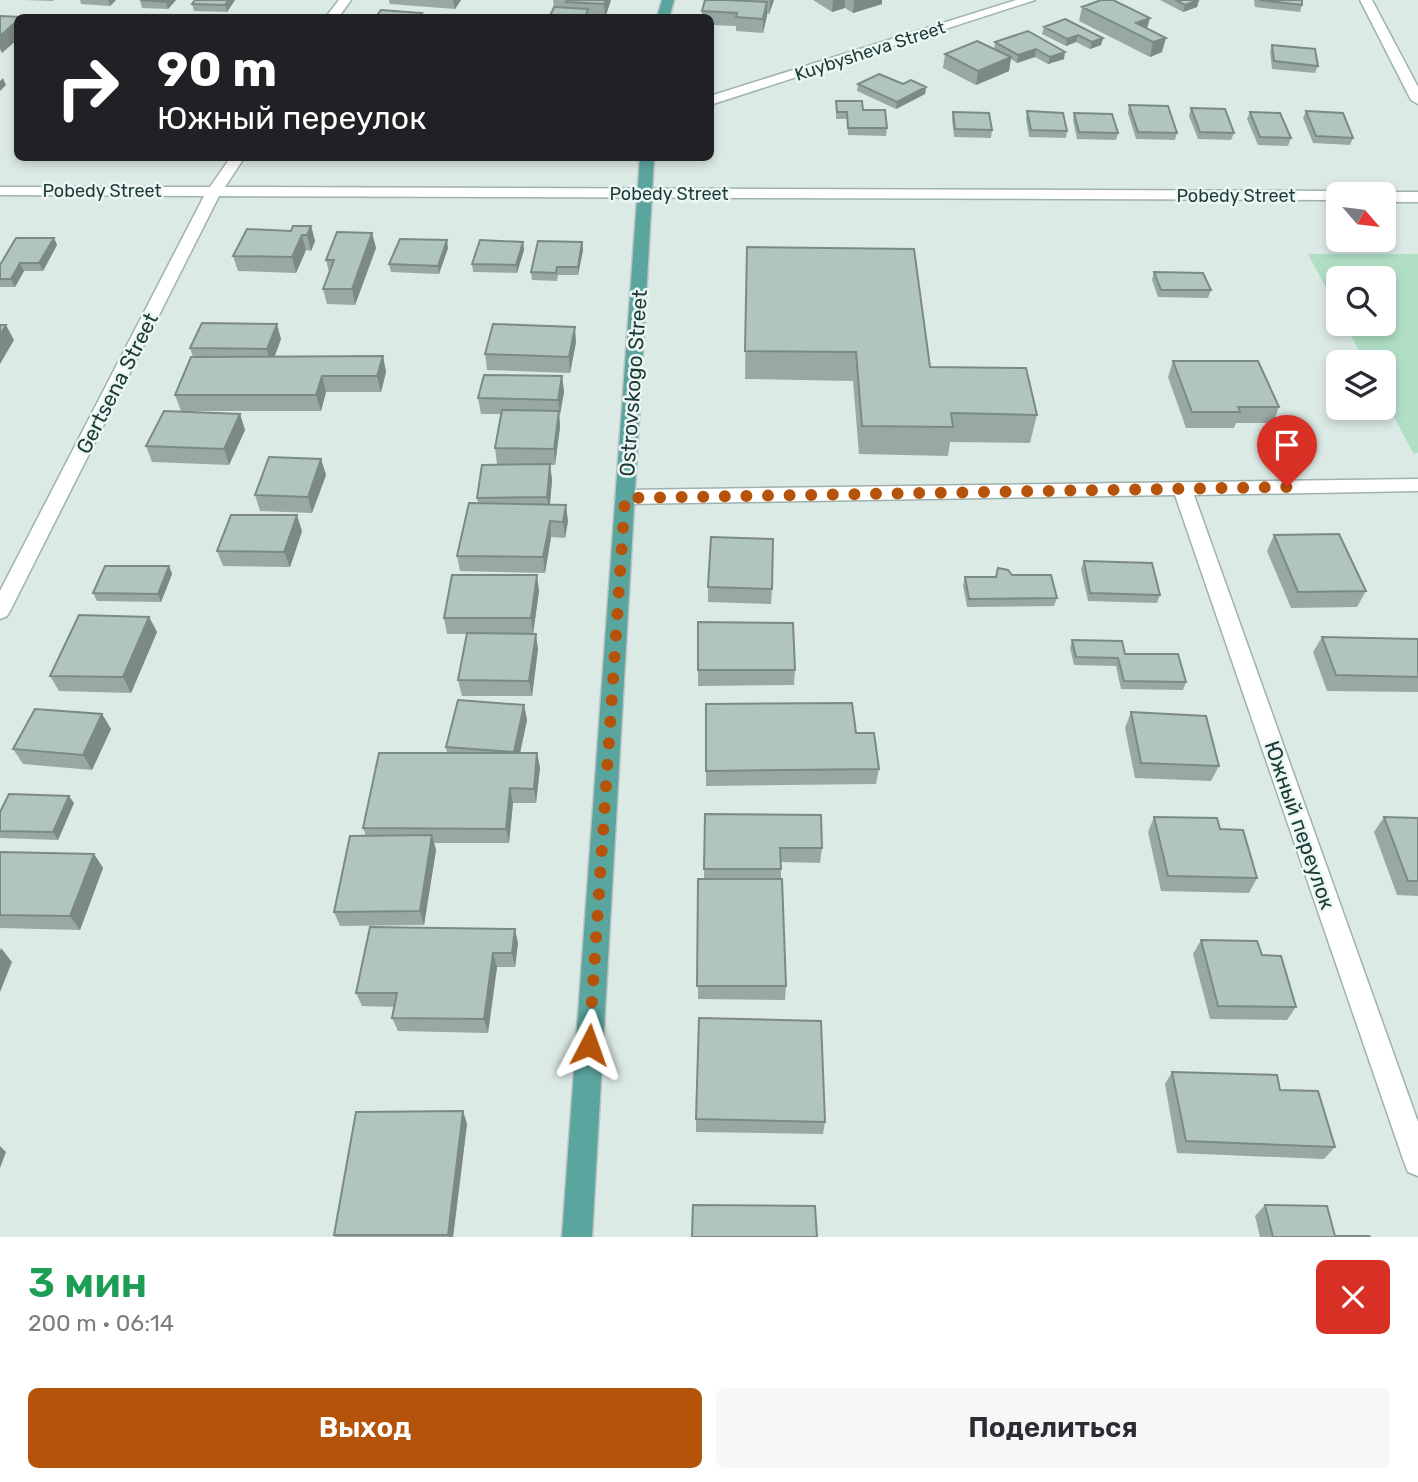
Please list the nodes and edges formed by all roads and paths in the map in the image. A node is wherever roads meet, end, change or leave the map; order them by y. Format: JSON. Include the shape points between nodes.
{"nodes":[{"id":1,"x":345,"y":0,"type":"edge"},
{"id":2,"x":1029,"y":0,"type":"edge"},
{"id":3,"x":1366,"y":0,"type":"edge"},
{"id":4,"x":334,"y":14,"type":"edge"},
{"id":5,"x":714,"y":100,"type":"edge"},
{"id":6,"x":1418,"y":100,"type":"edge"},
{"id":7,"x":235,"y":161,"type":"edge"},
{"id":8,"x":647,"y":161,"type":"edge"},
{"id":9,"x":0,"y":191,"type":"edge"},
{"id":10,"x":214,"y":192,"type":"junction"},
{"id":11,"x":645,"y":194,"type":"junction"},
{"id":12,"x":1326,"y":196,"type":"edge"},
{"id":13,"x":1396,"y":197,"type":"edge"},
{"id":14,"x":1418,"y":197,"type":"edge"},
{"id":15,"x":1418,"y":485,"type":"edge"},
{"id":16,"x":1182,"y":489,"type":"junction"},
{"id":17,"x":625,"y":498,"type":"junction"},
{"id":18,"x":0,"y":611,"type":"edge"},
{"id":19,"x":1418,"y":1161,"type":"edge"},
{"id":20,"x":577,"y":1237,"type":"edge"}],
"edges":[{"from":1,"to":4,"type":"street"},
{"from":2,"to":5,"type":"street","name":"Kuybysheva Street"},
{"from":3,"to":6,"type":"street"},
{"from":7,"to":10,"type":"street","name":"Gertsena Street"},
{"from":8,"to":11,"type":"main road","name":"Ostrovskogo Street"},
{"from":9,"to":10,"type":"street","name":"Pobedy Street"},
{"from":10,"to":11,"type":"street","name":"Pobedy Street"},
{"from":10,"to":18,"type":"street","name":"Gertsena Street"},
{"from":11,"to":12,"type":"street","name":"Pobedy Street"},
{"from":11,"to":17,"type":"main road","name":"Ostrovskogo Street"},
{"from":13,"to":14,"type":"street"},
{"from":15,"to":16,"type":"street"},
{"from":16,"to":17,"type":"street"},
{"from":16,"to":19,"type":"street","name":"Южный переулок"},
{"from":17,"to":20,"type":"main road","name":"Ostrovskogo Street"}]}
